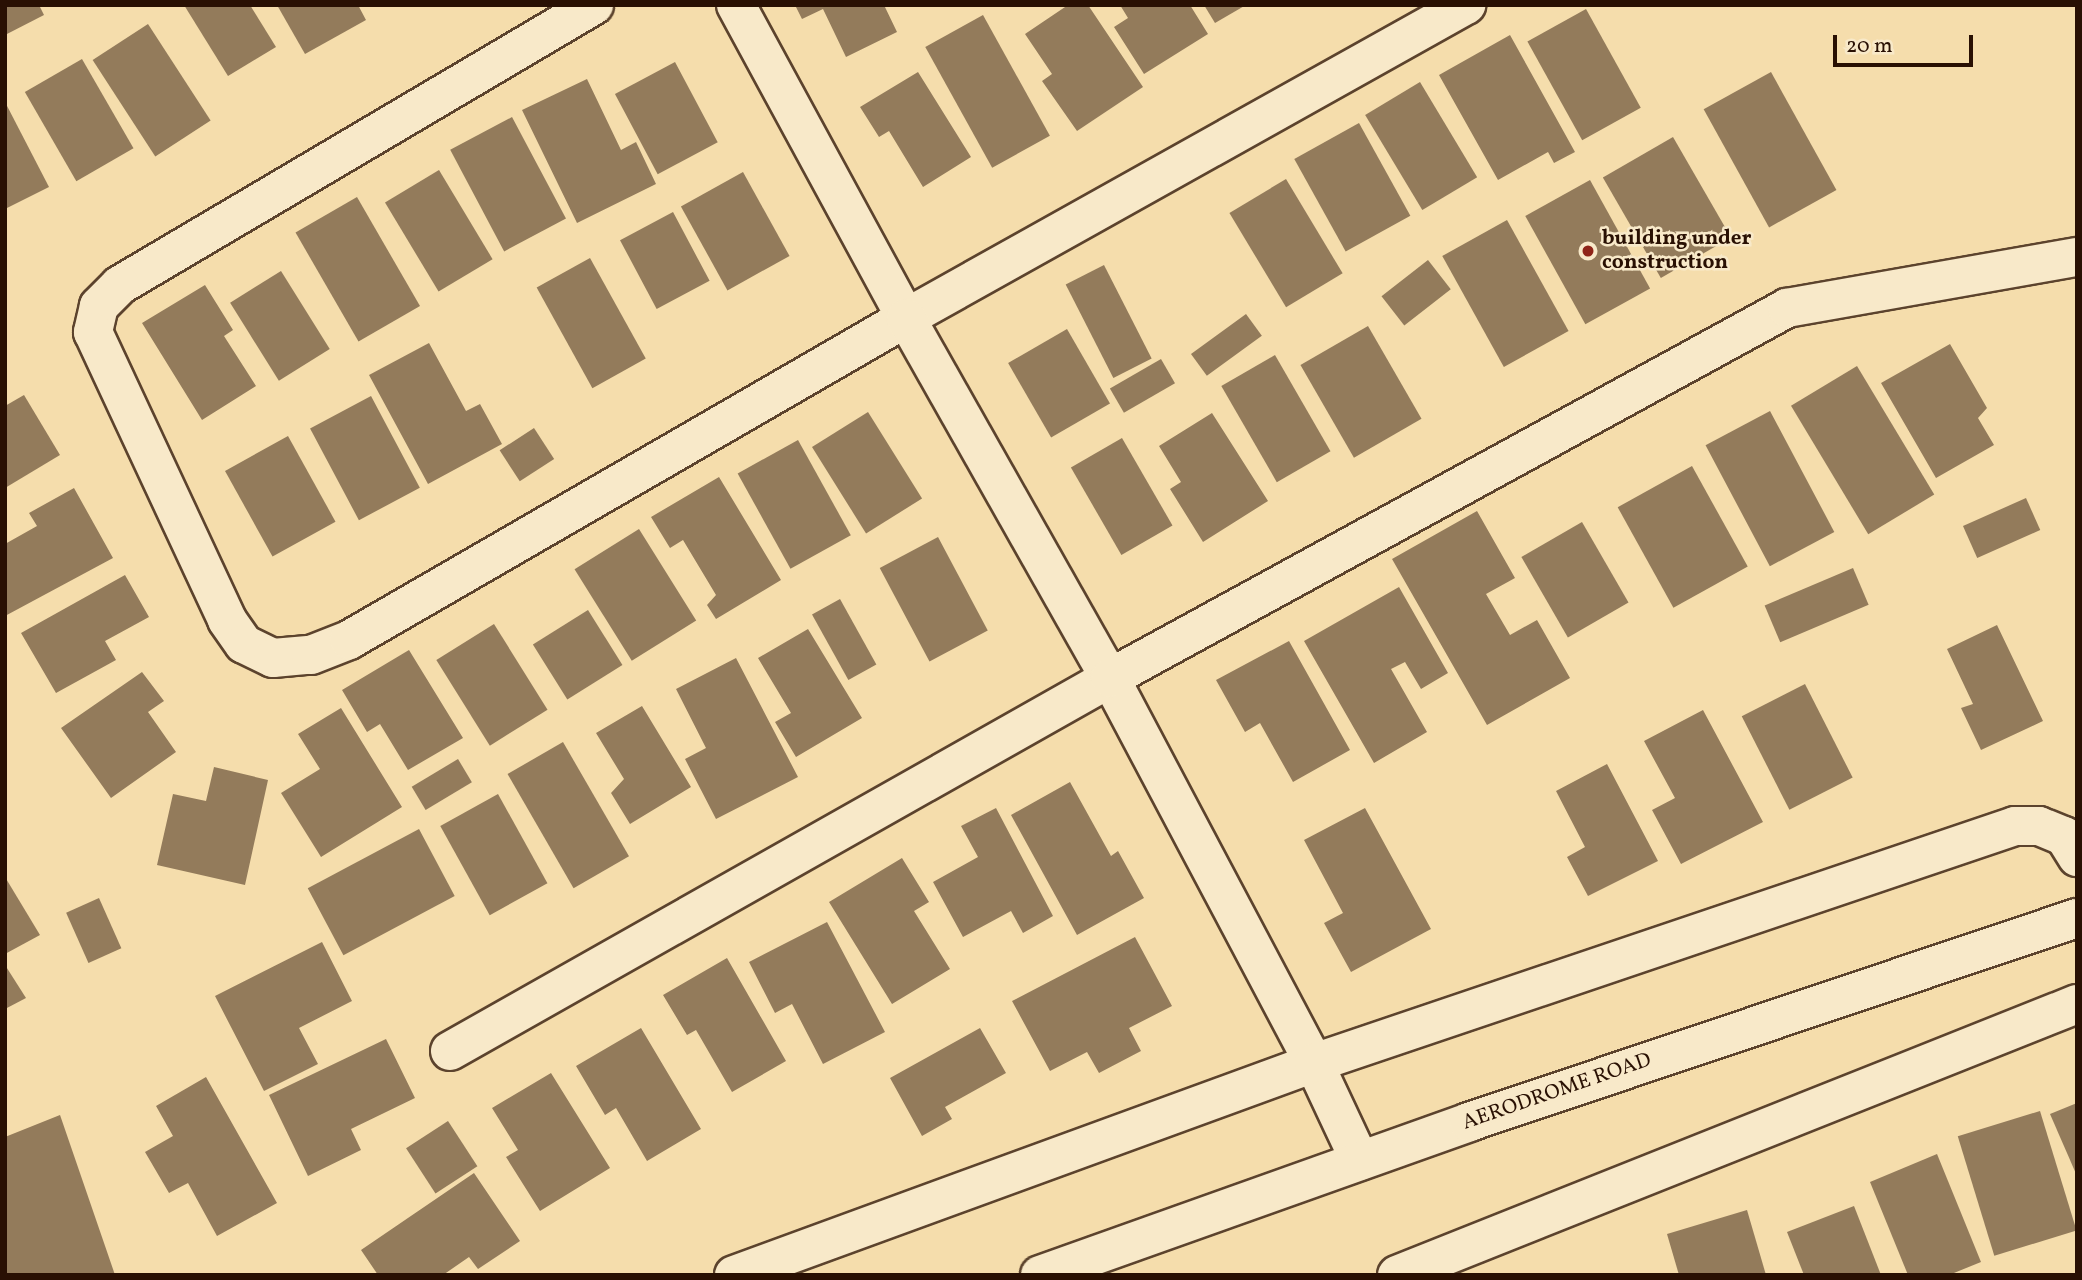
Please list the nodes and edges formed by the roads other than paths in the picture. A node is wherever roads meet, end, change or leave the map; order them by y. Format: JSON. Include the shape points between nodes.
{"nodes":[{"id":1,"x":594,"y":5,"type":"edge"},
{"id":2,"x":736,"y":5,"type":"edge"},
{"id":3,"x":1466,"y":5,"type":"edge"},
{"id":4,"x":2077,"y":257,"type":"edge"},
{"id":5,"x":905,"y":318,"type":"junction"},
{"id":6,"x":1110,"y":678,"type":"junction"},
{"id":7,"x":2077,"y":857,"type":"edge"},
{"id":8,"x":2077,"y":918,"type":"edge"},
{"id":9,"x":2077,"y":1004,"type":"edge"},
{"id":10,"x":450,"y":1051,"type":"dead end"},
{"id":11,"x":1314,"y":1063,"type":"junction"},
{"id":12,"x":1360,"y":1161,"type":"junction"},
{"id":13,"x":734,"y":1275,"type":"edge"},
{"id":14,"x":1040,"y":1275,"type":"edge"},
{"id":15,"x":1397,"y":1275,"type":"edge"}],
"edges":[{"from":1,"to":5,"type":"street","via":[[120,285],[99,306],[93,332],[228,620],[244,644],[272,658],[311,655],[349,640]]},
{"from":2,"to":5,"type":"street"},
{"from":3,"to":5,"type":"street"},
{"from":4,"to":6,"type":"street","via":[[1787,308]]},
{"from":5,"to":6,"type":"street"},
{"from":6,"to":10,"type":"street"},
{"from":6,"to":11,"type":"street"},
{"from":7,"to":11,"type":"street","via":[[2064,836],[2039,826],[2015,826]]},
{"from":8,"to":12,"type":"street","name":"AERODROME ROAD"},
{"from":9,"to":15,"type":"street"},
{"from":11,"to":12,"type":"street"},
{"from":11,"to":13,"type":"street"},
{"from":12,"to":14,"type":"street","name":"AERODROME ROAD"}]}
